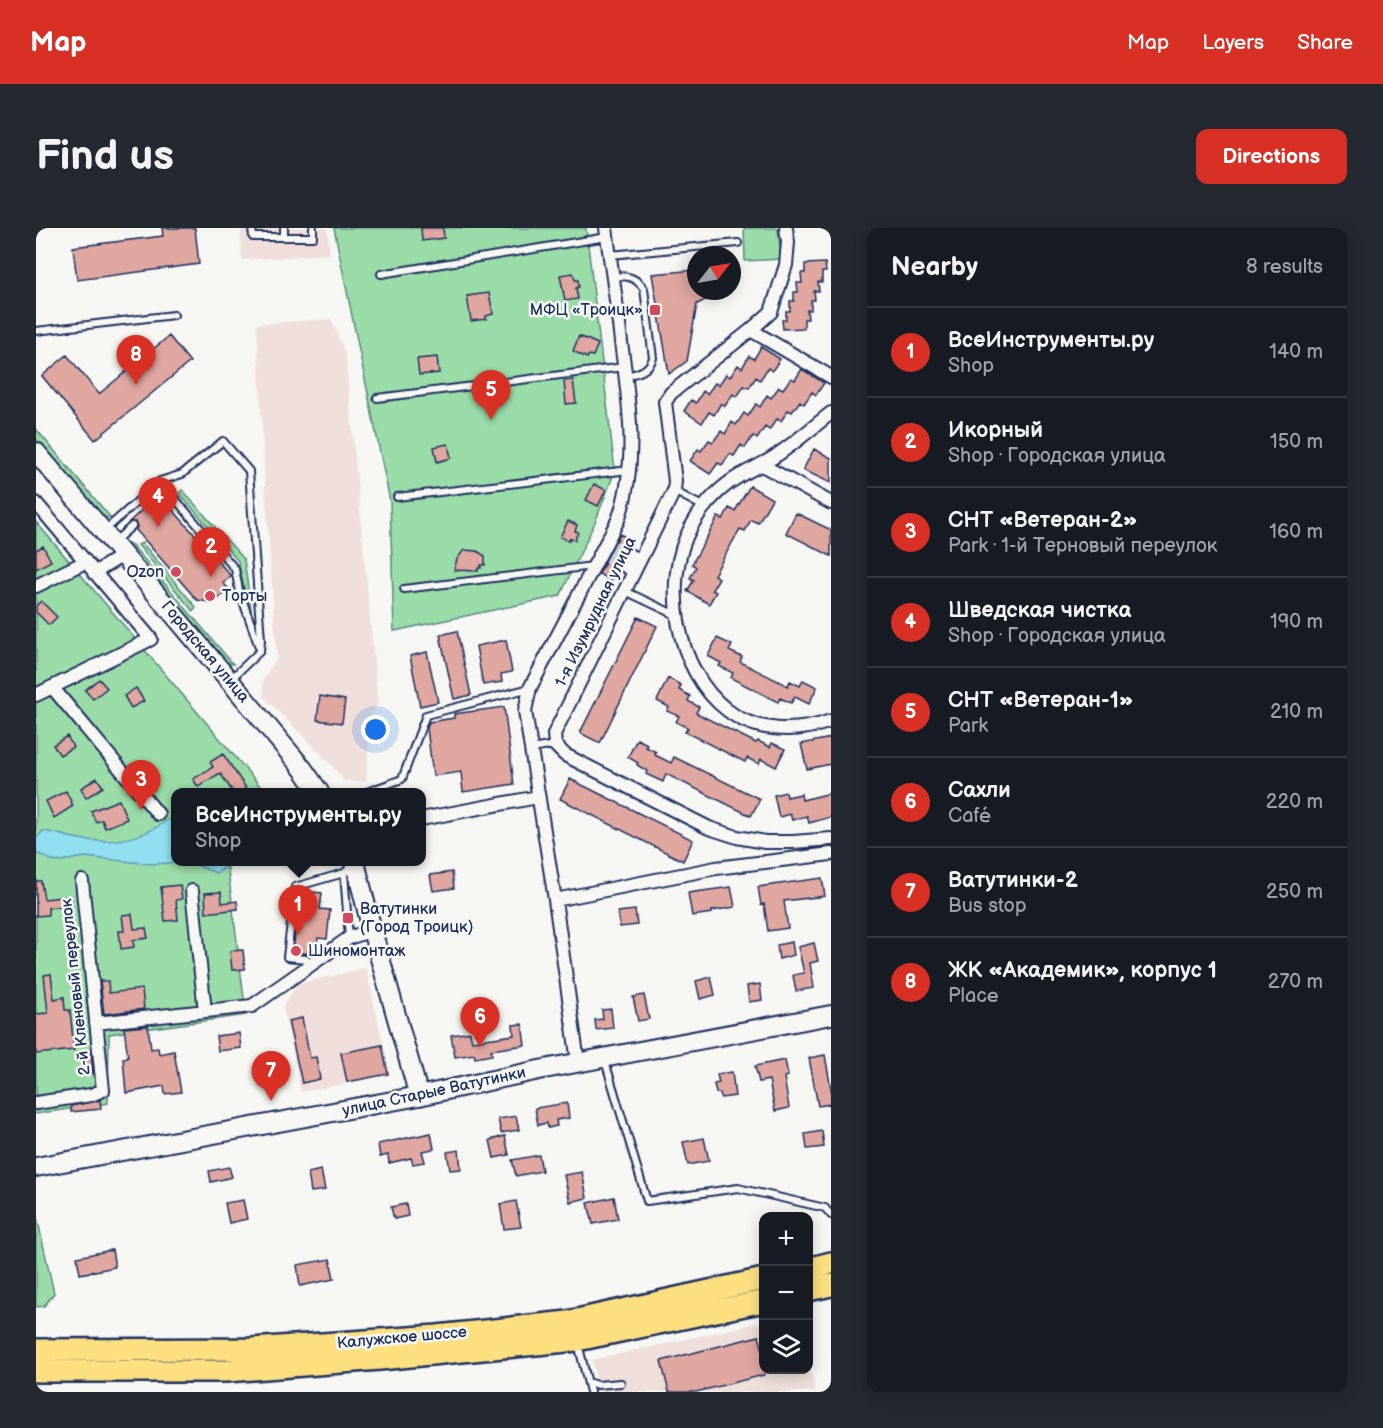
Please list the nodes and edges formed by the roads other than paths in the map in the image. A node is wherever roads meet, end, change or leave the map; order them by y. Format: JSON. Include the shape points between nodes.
{"nodes":[{"id":1,"x":252,"y":228,"type":"edge"},
{"id":2,"x":284,"y":228,"type":"edge"},
{"id":3,"x":313,"y":228,"type":"edge"},
{"id":4,"x":786,"y":228,"type":"edge"},
{"id":5,"x":607,"y":232,"type":"edge"},
{"id":6,"x":284,"y":237,"type":"junction"},
{"id":7,"x":738,"y":243,"type":"dead end"},
{"id":8,"x":610,"y":255,"type":"junction"},
{"id":9,"x":381,"y":274,"type":"dead end"},
{"id":10,"x":613,"y":277,"type":"junction"},
{"id":11,"x":174,"y":315,"type":"dead end"},
{"id":12,"x":751,"y":330,"type":"junction"},
{"id":13,"x":36,"y":332,"type":"edge"},
{"id":14,"x":625,"y":371,"type":"junction"},
{"id":15,"x":831,"y":377,"type":"edge"},
{"id":16,"x":377,"y":398,"type":"dead end"},
{"id":17,"x":831,"y":413,"type":"edge"},
{"id":18,"x":36,"y":452,"type":"edge"},
{"id":19,"x":762,"y":465,"type":"junction"},
{"id":20,"x":630,"y":470,"type":"junction"},
{"id":21,"x":160,"y":481,"type":"junction"},
{"id":22,"x":674,"y":491,"type":"junction"},
{"id":23,"x":397,"y":497,"type":"dead end"},
{"id":24,"x":36,"y":503,"type":"edge"},
{"id":25,"x":831,"y":503,"type":"edge"},
{"id":26,"x":704,"y":507,"type":"junction"},
{"id":27,"x":132,"y":526,"type":"dead end"},
{"id":28,"x":113,"y":543,"type":"junction"},
{"id":29,"x":623,"y":558,"type":"tunnel mouth"},
{"id":30,"x":85,"y":562,"type":"junction"},
{"id":31,"x":593,"y":566,"type":"junction"},
{"id":32,"x":636,"y":566,"type":"junction"},
{"id":33,"x":94,"y":573,"type":"junction"},
{"id":34,"x":36,"y":586,"type":"edge"},
{"id":35,"x":404,"y":589,"type":"dead end"},
{"id":36,"x":624,"y":591,"type":"junction"},
{"id":37,"x":676,"y":615,"type":"junction"},
{"id":38,"x":260,"y":651,"type":"junction"},
{"id":39,"x":229,"y":680,"type":"junction"},
{"id":40,"x":52,"y":687,"type":"junction"},
{"id":41,"x":530,"y":688,"type":"junction"},
{"id":42,"x":36,"y":695,"type":"edge"},
{"id":43,"x":831,"y":721,"type":"edge"},
{"id":44,"x":555,"y":745,"type":"junction"},
{"id":45,"x":530,"y":750,"type":"junction"},
{"id":46,"x":316,"y":788,"type":"edge"},
{"id":47,"x":378,"y":788,"type":"edge"},
{"id":48,"x":538,"y":797,"type":"junction"},
{"id":49,"x":158,"y":814,"type":"dead end"},
{"id":50,"x":426,"y":818,"type":"edge"},
{"id":51,"x":831,"y":839,"type":"edge"},
{"id":52,"x":831,"y":854,"type":"edge"},
{"id":53,"x":352,"y":866,"type":"edge"},
{"id":54,"x":82,"y":882,"type":"dead end"},
{"id":55,"x":192,"y":891,"type":"dead end"},
{"id":56,"x":555,"y":900,"type":"junction"},
{"id":57,"x":372,"y":930,"type":"junction"},
{"id":58,"x":349,"y":938,"type":"junction"},
{"id":59,"x":309,"y":965,"type":"junction"},
{"id":60,"x":205,"y":1011,"type":"junction"},
{"id":61,"x":831,"y":1015,"type":"edge"},
{"id":62,"x":96,"y":1023,"type":"junction"},
{"id":63,"x":604,"y":1058,"type":"junction"},
{"id":64,"x":578,"y":1062,"type":"junction"},
{"id":65,"x":420,"y":1096,"type":"junction"},
{"id":66,"x":36,"y":1103,"type":"edge"},
{"id":67,"x":36,"y":1167,"type":"edge"},
{"id":68,"x":831,"y":1215,"type":"edge"},
{"id":69,"x":831,"y":1263,"type":"edge"},
{"id":70,"x":813,"y":1268,"type":"edge"},
{"id":71,"x":759,"y":1280,"type":"edge"},
{"id":72,"x":831,"y":1285,"type":"edge"},
{"id":73,"x":813,"y":1289,"type":"edge"},
{"id":74,"x":759,"y":1302,"type":"edge"},
{"id":75,"x":577,"y":1340,"type":"junction"},
{"id":76,"x":36,"y":1350,"type":"edge"},
{"id":77,"x":36,"y":1372,"type":"edge"},
{"id":78,"x":588,"y":1382,"type":"junction"},
{"id":79,"x":621,"y":1383,"type":"dead end"},
{"id":80,"x":590,"y":1392,"type":"edge"}],
"edges":[{"from":1,"to":6,"type":"lane","via":[[253,237]]},
{"from":2,"to":6,"type":"lane"},
{"from":3,"to":6,"type":"lane","via":[[313,237]]},
{"from":4,"to":12,"type":"street","via":[[786,265],[771,312]]},
{"from":5,"to":8,"type":"street"},
{"from":5,"to":9,"type":"lane"},
{"from":7,"to":8,"type":"lane"},
{"from":8,"to":10,"type":"street"},
{"from":10,"to":14,"type":"street"},
{"from":10,"to":14,"type":"lane","via":[[633,278],[644,289],[653,358],[645,371]]},
{"from":11,"to":13,"type":"lane"},
{"from":12,"to":15,"type":"street"},
{"from":12,"to":22,"type":"street","name":"1-я Изумрудная улица","via":[[671,393],[665,402]]},
{"from":14,"to":16,"type":"lane"},
{"from":14,"to":20,"type":"street","via":[[632,445]]},
{"from":17,"to":19,"type":"street"},
{"from":18,"to":28,"type":"main road","name":"Городская улица"},
{"from":19,"to":25,"type":"street"},
{"from":19,"to":26,"type":"street","via":[[724,486]]},
{"from":20,"to":23,"type":"lane"},
{"from":20,"to":31,"type":"street","via":[[607,550]]},
{"from":21,"to":28,"type":"lane"},
{"from":21,"to":38,"type":"lane","via":[[235,570]]},
{"from":21,"to":38,"type":"lane","via":[[182,474],[223,441],[249,471]]},
{"from":22,"to":26,"type":"lane"},
{"from":22,"to":32,"type":"street","name":"1-я Изумрудная улица"},
{"from":24,"to":30,"type":"street"},
{"from":26,"to":37,"type":"street","via":[[690,529],[676,572]]},
{"from":27,"to":28,"type":"lane"},
{"from":28,"to":33,"type":"street"},
{"from":28,"to":39,"type":"main road","name":"Городская улица"},
{"from":29,"to":32,"type":"street"},
{"from":30,"to":33,"type":"street"},
{"from":30,"to":34,"type":"street"},
{"from":31,"to":35,"type":"lane"},
{"from":31,"to":41,"type":"street"},
{"from":32,"to":36,"type":"street","name":"1-я Изумрудная улица"},
{"from":33,"to":40,"type":"street","via":[[151,639]]},
{"from":36,"to":37,"type":"lane"},
{"from":36,"to":44,"type":"street","name":"1-я Изумрудная улица","via":[[554,734]]},
{"from":37,"to":43,"type":"street","via":[[694,669],[725,710],[757,726],[779,730]]},
{"from":38,"to":39,"type":"lane"},
{"from":39,"to":46,"type":"main road","name":"Городская улица"},
{"from":40,"to":42,"type":"street"},
{"from":40,"to":49,"type":"street"},
{"from":41,"to":45,"type":"street","via":[[525,711]]},
{"from":41,"to":47,"type":"lane","via":[[426,715],[402,779]]},
{"from":44,"to":45,"type":"lane"},
{"from":44,"to":51,"type":"street","via":[[566,755],[709,828],[765,842]]},
{"from":45,"to":48,"type":"street"},
{"from":48,"to":50,"type":"street"},
{"from":48,"to":56,"type":"street"},
{"from":52,"to":56,"type":"street","via":[[716,868]]},
{"from":53,"to":57,"type":"main road"},
{"from":53,"to":58,"type":"lane"},
{"from":53,"to":59,"type":"lane","via":[[295,887],[287,957],[306,959]]},
{"from":54,"to":62,"type":"street","name":"2-й Кленовый переулок"},
{"from":55,"to":60,"type":"street"},
{"from":56,"to":64,"type":"street"},
{"from":57,"to":58,"type":"street"},
{"from":57,"to":65,"type":"main road"},
{"from":58,"to":59,"type":"street"},
{"from":59,"to":60,"type":"street","via":[[252,1006]]},
{"from":60,"to":62,"type":"street"},
{"from":61,"to":63,"type":"main road","name":"улица Старые Ватутинки"},
{"from":62,"to":66,"type":"street","name":"2-й Кленовый переулок","via":[[103,1090]]},
{"from":63,"to":64,"type":"main road","name":"улица Старые Ватутинки"},
{"from":63,"to":68,"type":"lane","via":[[647,1201],[738,1188],[825,1208]]},
{"from":64,"to":65,"type":"main road","name":"улица Старые Ватутинки"},
{"from":65,"to":67,"type":"main road","name":"улица Старые Ватутинки"},
{"from":69,"to":70,"type":"highway"},
{"from":71,"to":76,"type":"highway","name":"Калужское шоссе","via":[[568,1322],[461,1333],[251,1349]]},
{"from":72,"to":73,"type":"highway"},
{"from":74,"to":75,"type":"highway","name":"Калужское шоссе"},
{"from":75,"to":77,"type":"highway","name":"Калужское шоссе","via":[[226,1371]]},
{"from":75,"to":78,"type":"lane"},
{"from":78,"to":79,"type":"lane"},
{"from":78,"to":80,"type":"lane"}]}
